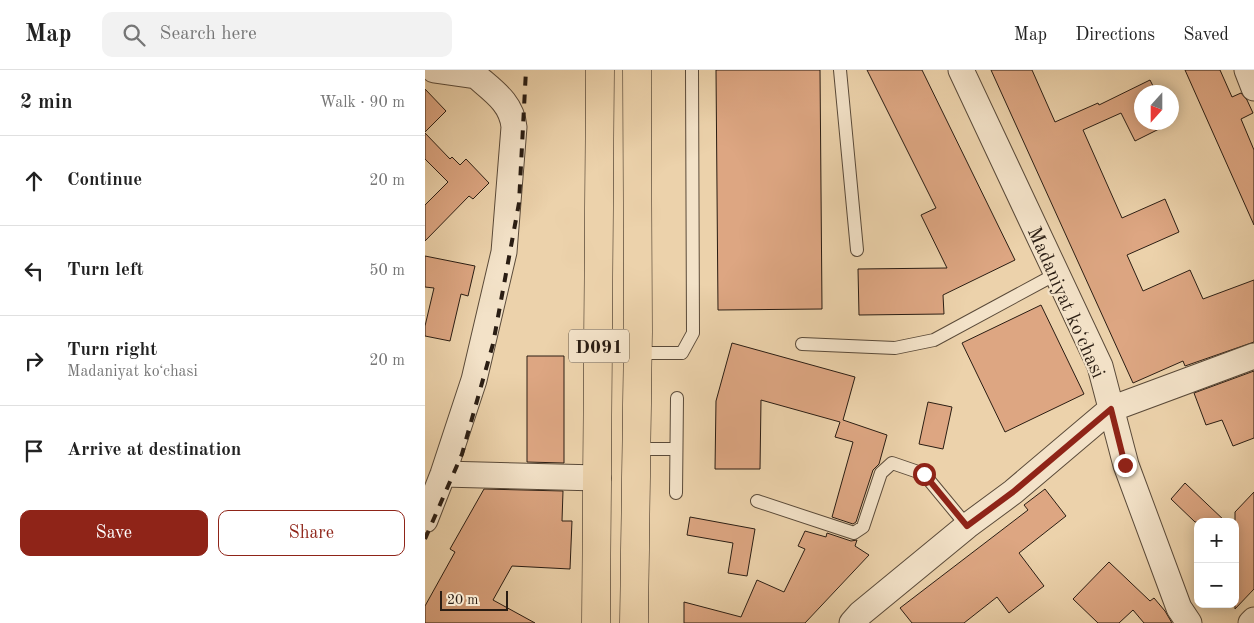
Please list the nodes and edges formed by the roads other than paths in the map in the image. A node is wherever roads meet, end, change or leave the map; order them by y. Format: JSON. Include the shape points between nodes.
{"nodes":[{"id":1,"x":433,"y":70,"type":"edge"},
{"id":2,"x":600,"y":70,"type":"edge"},
{"id":3,"x":637,"y":70,"type":"edge"},
{"id":4,"x":692,"y":70,"type":"edge"},
{"id":5,"x":840,"y":70,"type":"edge"},
{"id":6,"x":961,"y":70,"type":"edge"},
{"id":7,"x":1247,"y":70,"type":"edge"},
{"id":8,"x":475,"y":73,"type":"edge"},
{"id":9,"x":1254,"y":88,"type":"edge"},
{"id":10,"x":857,"y":250,"type":"dead end"},
{"id":11,"x":1057,"y":274,"type":"junction"},
{"id":12,"x":802,"y":344,"type":"dead end"},
{"id":13,"x":638,"y":353,"type":"junction"},
{"id":14,"x":1254,"y":356,"type":"edge"},
{"id":15,"x":677,"y":398,"type":"dead end"},
{"id":16,"x":1111,"y":409,"type":"junction"},
{"id":17,"x":637,"y":449,"type":"junction"},
{"id":18,"x":676,"y":449,"type":"junction"},
{"id":19,"x":443,"y":474,"type":"junction"},
{"id":20,"x":598,"y":478,"type":"junction"},
{"id":21,"x":676,"y":493,"type":"dead end"},
{"id":22,"x":757,"y":501,"type":"dead end"},
{"id":23,"x":425,"y":520,"type":"edge"},
{"id":24,"x":967,"y":526,"type":"junction"},
{"id":25,"x":596,"y":623,"type":"edge"},
{"id":26,"x":634,"y":623,"type":"edge"},
{"id":27,"x":852,"y":623,"type":"edge"},
{"id":28,"x":1189,"y":623,"type":"edge"}],
"edges":[{"from":1,"to":8,"type":"street"},
{"from":2,"to":20,"type":"highway","number":"D091"},
{"from":3,"to":13,"type":"highway","number":"D091"},
{"from":4,"to":13,"type":"lane","via":[[693,333],[683,353]]},
{"from":5,"to":10,"type":"lane"},
{"from":6,"to":11,"type":"street","name":"Madaniyat koʻchasi"},
{"from":7,"to":9,"type":"street"},
{"from":8,"to":19,"type":"street","via":[[513,116],[506,233],[474,380]]},
{"from":11,"to":12,"type":"lane","via":[[934,340],[895,348]]},
{"from":11,"to":16,"type":"street","name":"Madaniyat koʻchasi","via":[[1100,366]]},
{"from":13,"to":17,"type":"highway","number":"D091"},
{"from":14,"to":16,"type":"street"},
{"from":15,"to":18,"type":"lane"},
{"from":16,"to":24,"type":"street","via":[[1013,492]]},
{"from":16,"to":28,"type":"street","name":"Madaniyat koʻchasi","via":[[1125,465],[1179,608]]},
{"from":17,"to":18,"type":"lane"},
{"from":17,"to":26,"type":"highway","number":"D091"},
{"from":18,"to":21,"type":"lane"},
{"from":19,"to":20,"type":"street"},
{"from":19,"to":23,"type":"street"},
{"from":20,"to":25,"type":"highway","number":"D091"},
{"from":22,"to":24,"type":"lane","via":[[854,533],[863,527],[881,472],[891,462],[924,474]]},
{"from":24,"to":27,"type":"street"}]}
